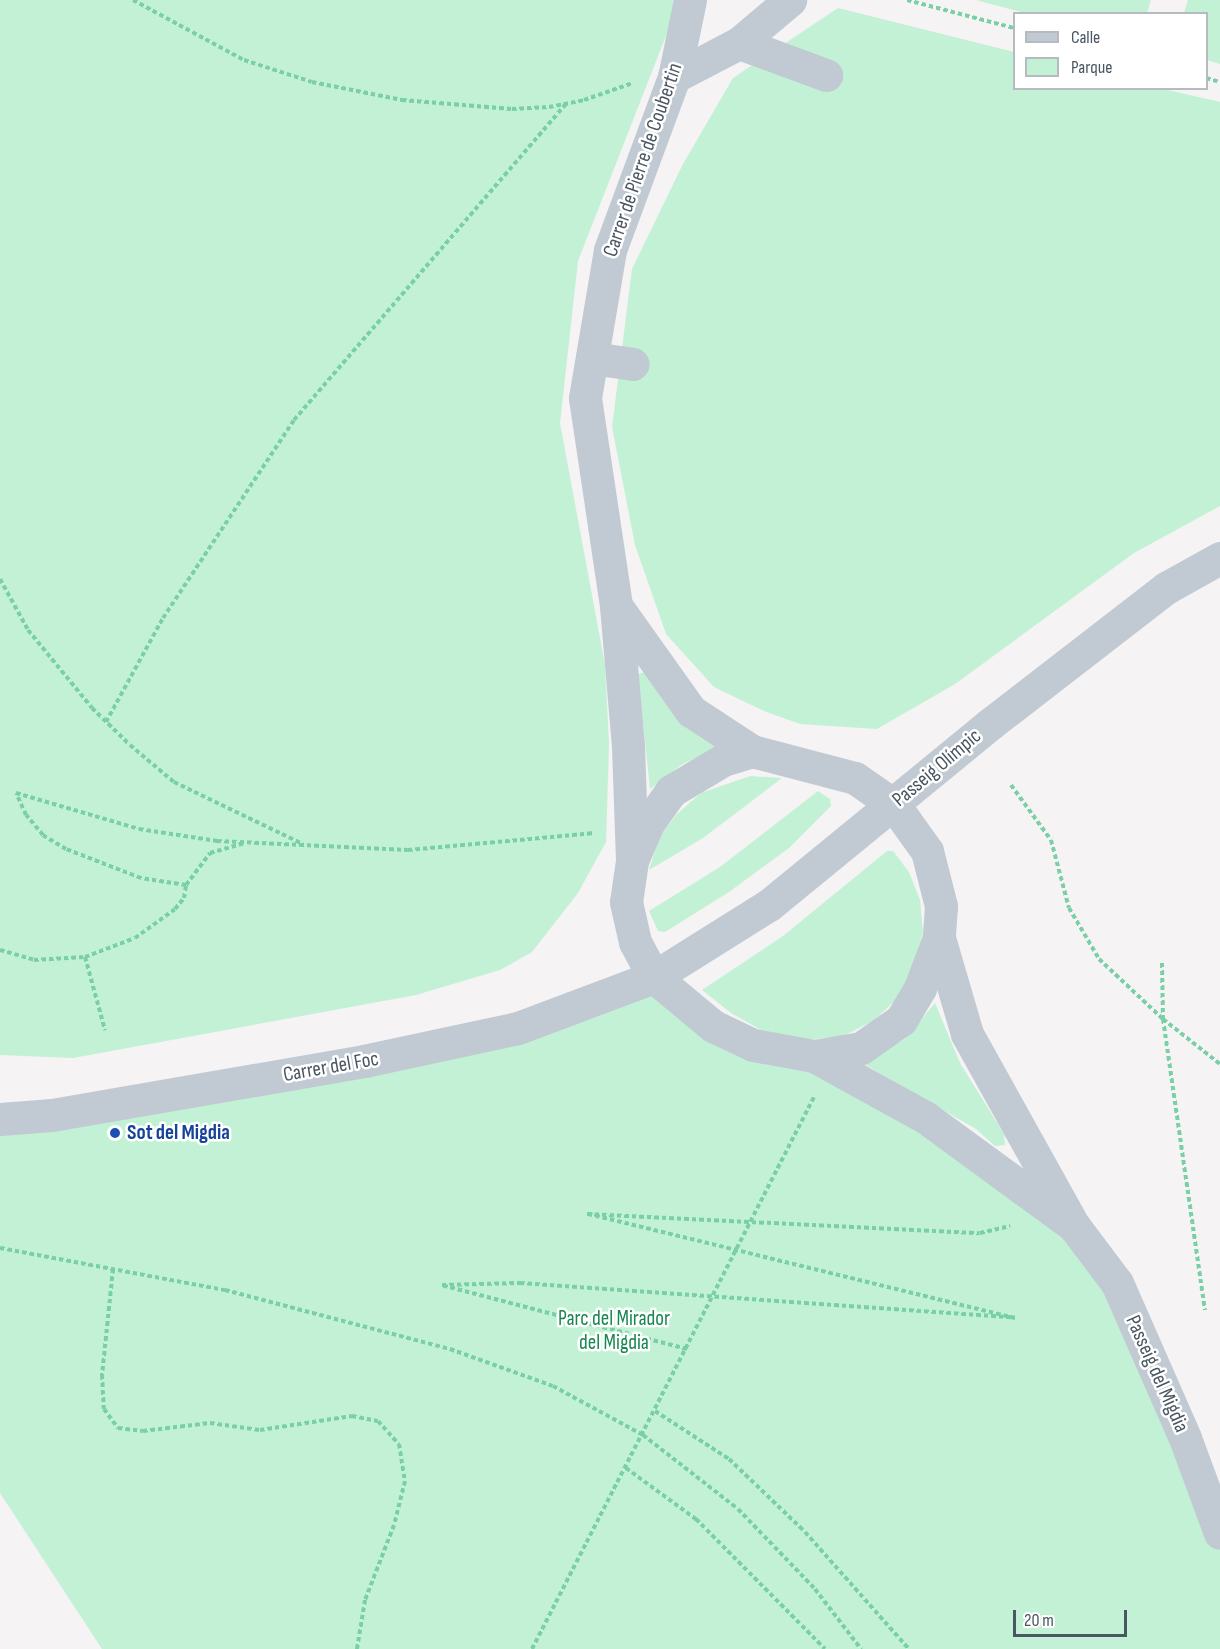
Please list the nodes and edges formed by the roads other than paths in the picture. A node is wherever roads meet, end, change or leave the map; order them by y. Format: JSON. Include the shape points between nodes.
{"nodes":[{"id":1,"x":690,"y":0,"type":"edge"},
{"id":2,"x":790,"y":0,"type":"edge"},
{"id":3,"x":739,"y":42,"type":"junction"},
{"id":4,"x":826,"y":75,"type":"dead end"},
{"id":5,"x":674,"y":77,"type":"junction"},
{"id":6,"x":592,"y":358,"type":"junction"},
{"id":7,"x":633,"y":364,"type":"dead end"},
{"id":8,"x":1220,"y":558,"type":"edge"},
{"id":9,"x":616,"y":606,"type":"junction"},
{"id":10,"x":752,"y":752,"type":"junction"},
{"id":11,"x":894,"y":805,"type":"junction"},
{"id":12,"x":632,"y":861,"type":"junction"},
{"id":13,"x":939,"y":938,"type":"junction"},
{"id":14,"x":654,"y":977,"type":"junction"},
{"id":15,"x":814,"y":1056,"type":"junction"},
{"id":16,"x":3,"y":1118,"type":"edge"},
{"id":17,"x":1074,"y":1226,"type":"junction"},
{"id":18,"x":1220,"y":1533,"type":"edge"}],
"edges":[{"from":1,"to":5,"type":"street","name":"Carrer de Pierre de Coubertin"},
{"from":2,"to":3,"type":"street"},
{"from":3,"to":4,"type":"street"},
{"from":3,"to":5,"type":"street"},
{"from":5,"to":6,"type":"street","name":"Carrer de Pierre de Coubertin","via":[[610,250]]},
{"from":6,"to":7,"type":"street"},
{"from":6,"to":9,"type":"street","name":"Carrer de Pierre de Coubertin","via":[[585,398]]},
{"from":8,"to":11,"type":"street","name":"Passeig Olímpic","via":[[1166,588],[990,724]]},
{"from":9,"to":10,"type":"street","via":[[691,711]]},
{"from":9,"to":12,"type":"street","name":"Carrer de Pierre de Coubertin","via":[[628,746]]},
{"from":10,"to":11,"type":"street","via":[[855,778]]},
{"from":10,"to":12,"type":"street","via":[[723,760],[671,791],[647,825]]},
{"from":11,"to":13,"type":"street","via":[[927,851],[941,906]]},
{"from":11,"to":14,"type":"street","name":"Passeig Olímpic","via":[[769,904]]},
{"from":12,"to":14,"type":"street","via":[[626,902],[635,942]]},
{"from":13,"to":15,"type":"street","via":[[920,988],[901,1020],[861,1048]]},
{"from":13,"to":17,"type":"street","via":[[967,1034]]},
{"from":14,"to":15,"type":"street","via":[[713,1026],[753,1045]]},
{"from":14,"to":16,"type":"street","name":"Carrer del Foc","via":[[518,1028],[352,1064],[111,1106]]},
{"from":15,"to":17,"type":"street","via":[[925,1117]]},
{"from":17,"to":18,"type":"street","name":"Passeig del Migdia","via":[[1117,1283],[1185,1438]]}]}
